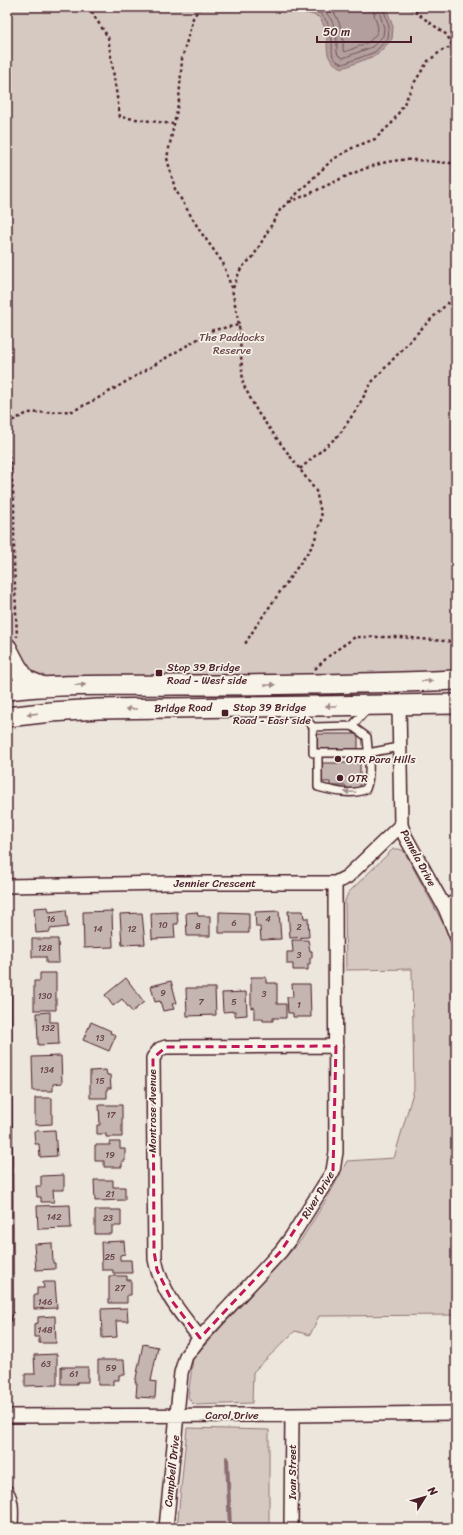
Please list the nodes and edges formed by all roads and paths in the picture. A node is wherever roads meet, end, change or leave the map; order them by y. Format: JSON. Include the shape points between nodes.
{"nodes":[{"id":1,"x":88,"y":7,"type":"edge"},
{"id":2,"x":200,"y":7,"type":"edge"},
{"id":3,"x":411,"y":7,"type":"edge"},
{"id":4,"x":456,"y":44,"type":"edge"},
{"id":5,"x":454,"y":47,"type":"edge"},
{"id":6,"x":173,"y":124,"type":"junction"},
{"id":7,"x":456,"y":161,"type":"edge"},
{"id":8,"x":287,"y":203,"type":"junction"},
{"id":9,"x":232,"y":289,"type":"junction"},
{"id":10,"x":456,"y":295,"type":"edge"},
{"id":11,"x":239,"y":325,"type":"junction"},
{"id":12,"x":7,"y":423,"type":"edge"},
{"id":13,"x":7,"y":444,"type":"edge"},
{"id":14,"x":300,"y":469,"type":"junction"},
{"id":15,"x":456,"y":642,"type":"edge"},
{"id":16,"x":12,"y":644,"type":"edge"},
{"id":17,"x":245,"y":644,"type":"dead end"},
{"id":18,"x":313,"y":671,"type":"dead end"},
{"id":19,"x":456,"y":680,"type":"edge"},
{"id":20,"x":398,"y":683,"type":"junction"},
{"id":21,"x":41,"y":686,"type":"junction"},
{"id":22,"x":7,"y":690,"type":"edge"},
{"id":23,"x":456,"y":704,"type":"edge"},
{"id":24,"x":370,"y":705,"type":"junction"},
{"id":25,"x":399,"y":705,"type":"junction"},
{"id":26,"x":294,"y":706,"type":"junction"},
{"id":27,"x":7,"y":717,"type":"edge"},
{"id":28,"x":352,"y":726,"type":"junction"},
{"id":29,"x":313,"y":727,"type":"junction"},
{"id":30,"x":400,"y":747,"type":"junction"},
{"id":31,"x":318,"y":753,"type":"junction"},
{"id":32,"x":368,"y":753,"type":"junction"},
{"id":33,"x":401,"y":825,"type":"junction"},
{"id":34,"x":335,"y":883,"type":"junction"},
{"id":35,"x":7,"y":886,"type":"edge"},
{"id":36,"x":451,"y":904,"type":"edge"},
{"id":37,"x":456,"y":935,"type":"edge"},
{"id":38,"x":7,"y":972,"type":"edge"},
{"id":39,"x":336,"y":1046,"type":"junction"},
{"id":40,"x":7,"y":1319,"type":"edge"},
{"id":41,"x":200,"y":1338,"type":"junction"},
{"id":42,"x":456,"y":1413,"type":"edge"},
{"id":43,"x":178,"y":1414,"type":"junction"},
{"id":44,"x":292,"y":1415,"type":"junction"},
{"id":45,"x":7,"y":1416,"type":"edge"},
{"id":46,"x":7,"y":1488,"type":"edge"},
{"id":47,"x":14,"y":1528,"type":"edge"},
{"id":48,"x":166,"y":1528,"type":"edge"},
{"id":49,"x":292,"y":1528,"type":"edge"}],
"edges":[{"from":1,"to":6,"type":"path","via":[[108,37],[120,116]]},
{"from":2,"to":6,"type":"path","via":[[193,18],[182,59],[179,100]]},
{"from":3,"to":5,"type":"path","via":[[447,35]]},
{"from":4,"to":5,"type":"path"},
{"from":5,"to":8,"type":"path","via":[[444,49],[428,60],[392,124],[375,139],[354,147],[332,160]]},
{"from":6,"to":9,"type":"path","via":[[167,158],[174,190],[223,263]]},
{"from":7,"to":8,"type":"path","via":[[450,163],[401,160],[380,164]]},
{"from":8,"to":9,"type":"path","via":[[280,210],[253,257],[241,268]]},
{"from":9,"to":11,"type":"path"},
{"from":10,"to":14,"type":"path","via":[[372,382],[339,435]]},
{"from":11,"to":12,"type":"path","via":[[213,330],[73,411],[28,413]]},
{"from":11,"to":14,"type":"path","via":[[243,384],[258,413]]},
{"from":13,"to":16,"type":"path","via":[[14,502]]},
{"from":14,"to":17,"type":"path","via":[[316,491],[322,517],[320,524],[313,545]]},
{"from":15,"to":18,"type":"path","via":[[399,637],[354,637]]},
{"from":16,"to":21,"type":"main road","via":[[17,667],[26,680]]},
{"from":20,"to":19,"type":"main road","name":"Bridge Road","one_way":true},
{"from":21,"to":20,"type":"main road","name":"Bridge Road","one_way":true},
{"from":20,"to":25,"type":"main road"},
{"from":21,"to":22,"type":"main road","name":"Bridge Road"},
{"from":23,"to":25,"type":"main road","name":"Bridge Road"},
{"from":24,"to":25,"type":"main road","name":"Bridge Road"},
{"from":24,"to":26,"type":"main road","name":"Bridge Road","one_way":true},
{"from":24,"to":28,"type":"lane"},
{"from":25,"to":30,"type":"street","name":"Pamela Drive"},
{"from":26,"to":27,"type":"main road","name":"Bridge Road","one_way":true,"via":[[98,709]]},
{"from":26,"to":29,"type":"lane"},
{"from":28,"to":29,"type":"lane"},
{"from":28,"to":32,"type":"lane","via":[[367,737]]},
{"from":29,"to":31,"type":"lane","via":[[313,753]]},
{"from":30,"to":32,"type":"lane"},
{"from":30,"to":33,"type":"street","name":"Pamela Drive"},
{"from":31,"to":32,"type":"lane"},
{"from":32,"to":31,"type":"lane","one_way":true,"via":[[368,782],[366,788],[359,792],[333,791],[318,787]]},
{"from":33,"to":34,"type":"street","via":[[347,877]]},
{"from":33,"to":36,"type":"street","name":"Pamela Drive","via":[[405,836]]},
{"from":34,"to":35,"type":"street","name":"Jennier Crescent"},
{"from":34,"to":39,"type":"street","name":"River Drive"},
{"from":36,"to":37,"type":"street","name":"Pamela Drive"},
{"from":38,"to":40,"type":"lane","via":[[10,1304]]},
{"from":39,"to":41,"type":"street","name":"River Drive","via":[[336,1152],[333,1171],[292,1236]]},
{"from":39,"to":41,"type":"street","name":"Montrose Avenue","via":[[166,1047],[160,1049],[153,1058],[154,1259],[165,1290]]},
{"from":41,"to":43,"type":"street","name":"River Drive","via":[[183,1364]]},
{"from":42,"to":44,"type":"street","name":"Carol Drive"},
{"from":43,"to":44,"type":"street","name":"Carol Drive"},
{"from":43,"to":45,"type":"street","name":"Carol Drive"},
{"from":43,"to":48,"type":"street","name":"Campbell Drive"},
{"from":44,"to":49,"type":"street","name":"Ivan Street"},
{"from":46,"to":47,"type":"lane","via":[[14,1499]]}]}
